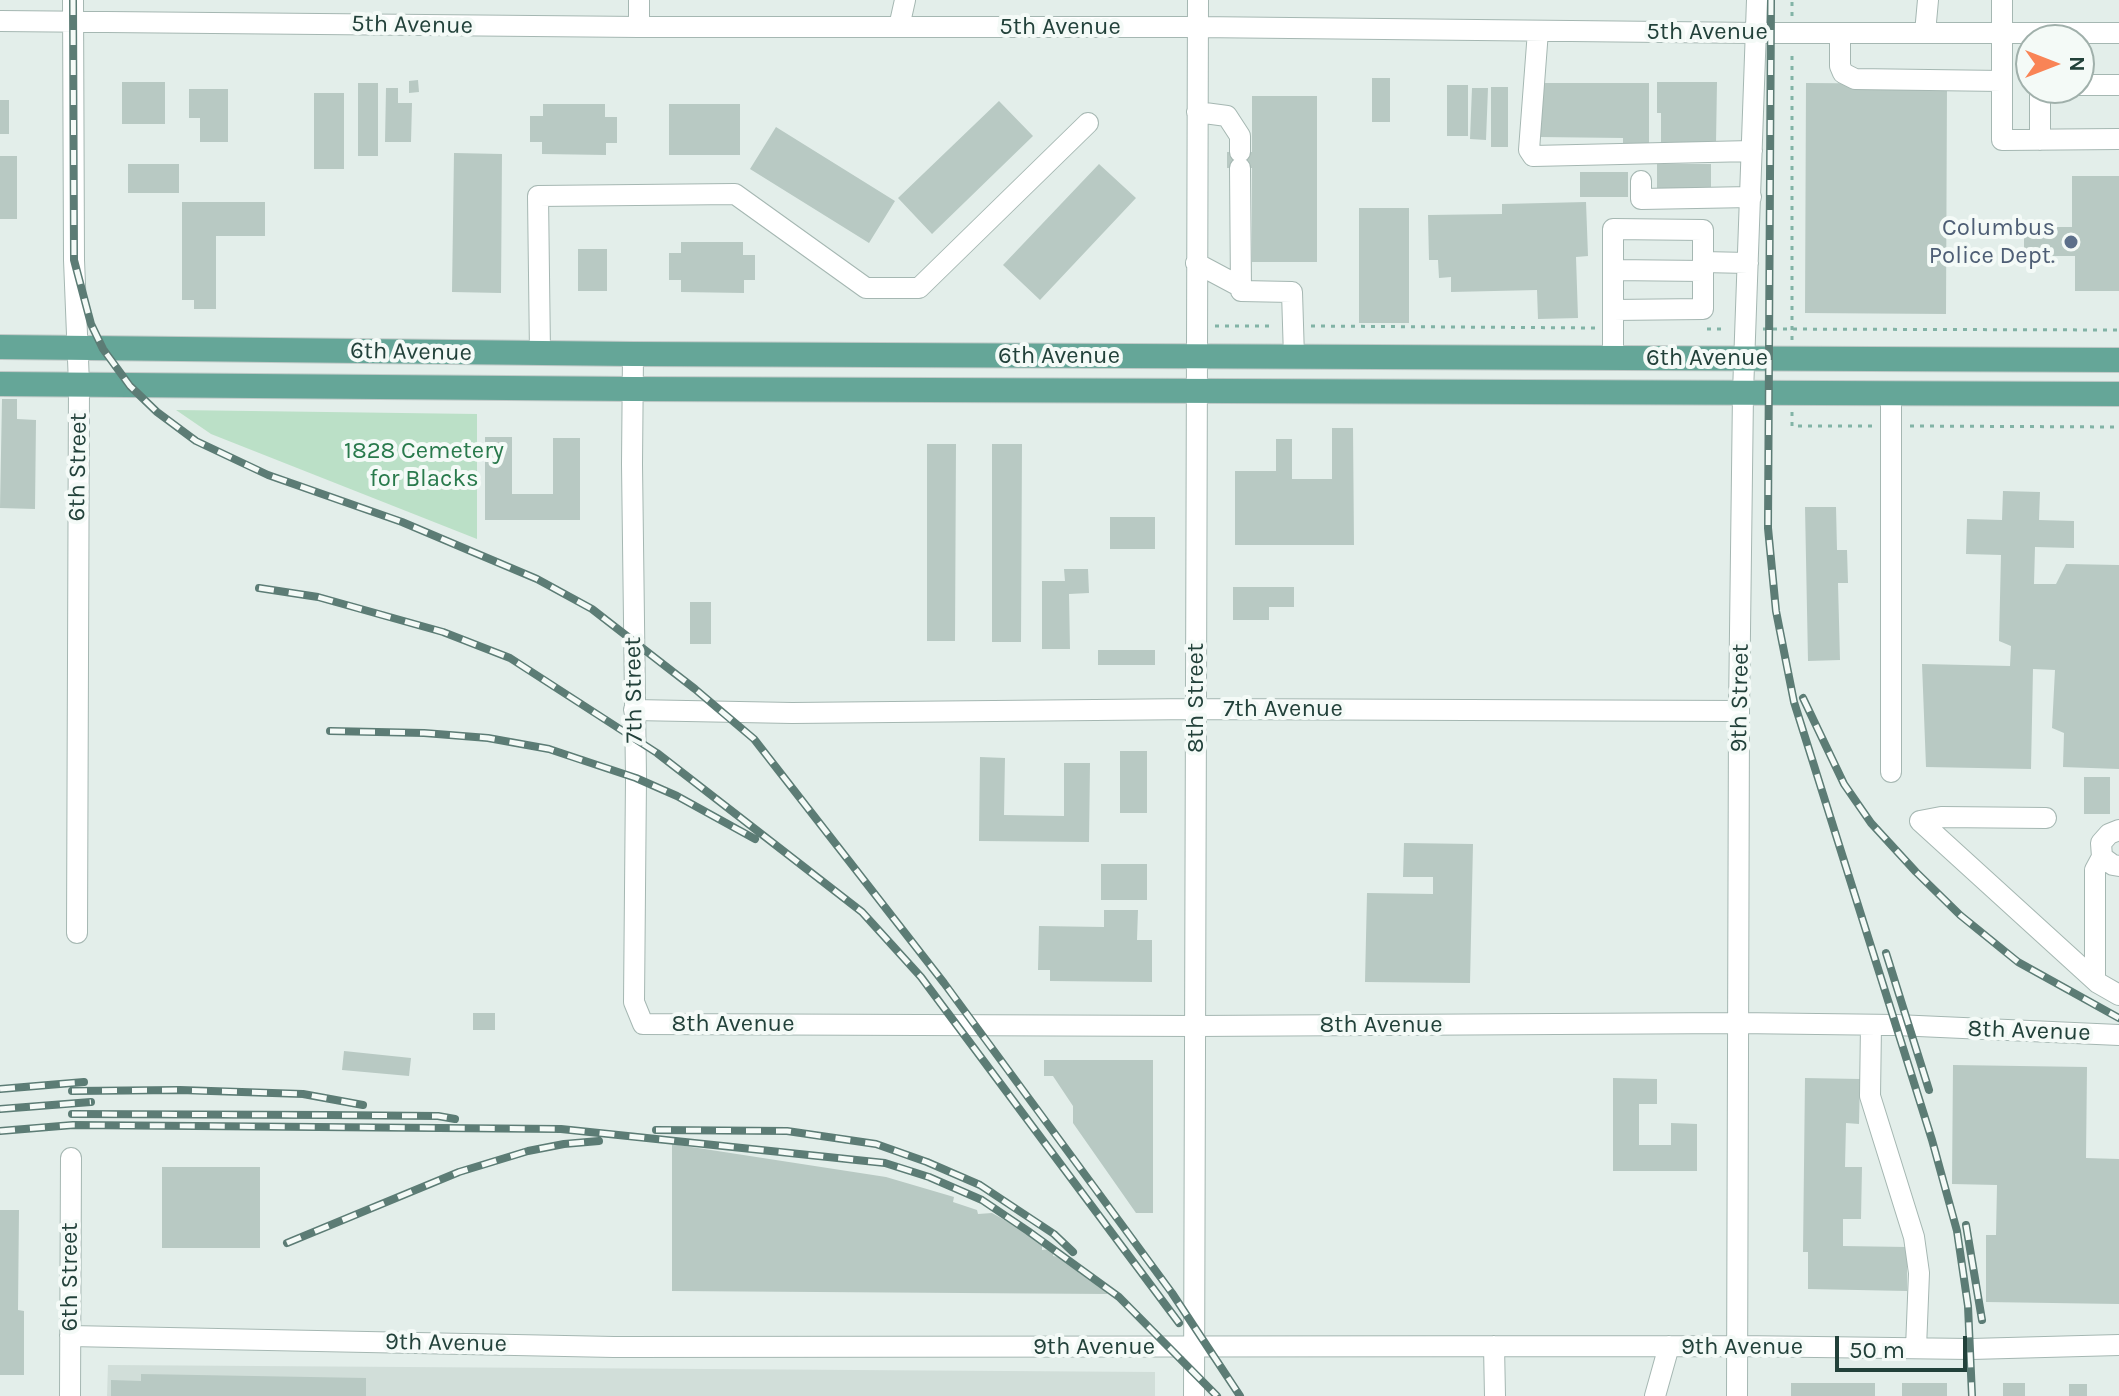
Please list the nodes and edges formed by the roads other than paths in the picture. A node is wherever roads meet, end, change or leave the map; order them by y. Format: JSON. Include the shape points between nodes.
{"nodes":[{"id":1,"x":73,"y":0,"type":"edge"},
{"id":2,"x":639,"y":0,"type":"edge"},
{"id":3,"x":905,"y":0,"type":"edge"},
{"id":4,"x":1198,"y":0,"type":"edge"},
{"id":5,"x":1757,"y":0,"type":"edge"},
{"id":6,"x":1928,"y":0,"type":"edge"},
{"id":7,"x":2002,"y":0,"type":"edge"},
{"id":8,"x":0,"y":21,"type":"edge"},
{"id":9,"x":73,"y":21,"type":"junction"},
{"id":10,"x":639,"y":27,"type":"junction"},
{"id":11,"x":899,"y":27,"type":"junction"},
{"id":12,"x":1197,"y":27,"type":"junction"},
{"id":13,"x":1538,"y":31,"type":"junction"},
{"id":14,"x":1757,"y":33,"type":"junction"},
{"id":15,"x":1840,"y":33,"type":"junction"},
{"id":16,"x":1925,"y":33,"type":"junction"},
{"id":17,"x":2002,"y":33,"type":"junction"},
{"id":18,"x":2119,"y":33,"type":"edge"},
{"id":19,"x":2002,"y":81,"type":"junction"},
{"id":20,"x":2095,"y":85,"type":"edge"},
{"id":21,"x":2119,"y":85,"type":"edge"},
{"id":22,"x":2040,"y":104,"type":"edge"},
{"id":23,"x":1197,"y":112,"type":"junction"},
{"id":24,"x":1088,"y":123,"type":"dead end"},
{"id":25,"x":2119,"y":139,"type":"edge"},
{"id":26,"x":2040,"y":140,"type":"junction"},
{"id":27,"x":1752,"y":151,"type":"junction"},
{"id":28,"x":1641,"y":181,"type":"dead end"},
{"id":29,"x":1751,"y":197,"type":"junction"},
{"id":30,"x":1196,"y":263,"type":"junction"},
{"id":31,"x":1748,"y":263,"type":"junction"},
{"id":32,"x":1703,"y":266,"type":"junction"},
{"id":33,"x":1613,"y":270,"type":"junction"},
{"id":34,"x":1241,"y":287,"type":"junction"},
{"id":35,"x":1613,"y":310,"type":"junction"},
{"id":36,"x":0,"y":347,"type":"edge"},
{"id":37,"x":78,"y":349,"type":"junction"},
{"id":38,"x":540,"y":353,"type":"junction"},
{"id":39,"x":633,"y":354,"type":"junction"},
{"id":40,"x":1195,"y":356,"type":"junction"},
{"id":41,"x":1294,"y":357,"type":"junction"},
{"id":42,"x":1613,"y":358,"type":"junction"},
{"id":43,"x":1745,"y":358,"type":"junction"},
{"id":44,"x":2119,"y":360,"type":"edge"},
{"id":45,"x":0,"y":384,"type":"edge"},
{"id":46,"x":79,"y":384,"type":"junction"},
{"id":47,"x":633,"y":389,"type":"junction"},
{"id":48,"x":1195,"y":391,"type":"junction"},
{"id":49,"x":1743,"y":393,"type":"junction"},
{"id":50,"x":1891,"y":393,"type":"junction"},
{"id":51,"x":2119,"y":394,"type":"edge"},
{"id":52,"x":1196,"y":709,"type":"junction"},
{"id":53,"x":634,"y":710,"type":"junction"},
{"id":54,"x":1739,"y":711,"type":"junction"},
{"id":55,"x":1891,"y":772,"type":"dead end"},
{"id":56,"x":2046,"y":818,"type":"dead end"},
{"id":57,"x":2119,"y":830,"type":"edge"},
{"id":58,"x":2110,"y":861,"type":"edge"},
{"id":59,"x":77,"y":933,"type":"dead end"},
{"id":60,"x":2119,"y":972,"type":"edge"},
{"id":61,"x":2096,"y":980,"type":"junction"},
{"id":62,"x":2119,"y":995,"type":"edge"},
{"id":63,"x":1738,"y":1023,"type":"junction"},
{"id":64,"x":643,"y":1024,"type":"joint"},
{"id":65,"x":1871,"y":1025,"type":"junction"},
{"id":66,"x":1195,"y":1026,"type":"junction"},
{"id":67,"x":2119,"y":1035,"type":"edge"},
{"id":68,"x":71,"y":1158,"type":"dead end"},
{"id":69,"x":70,"y":1336,"type":"junction"},
{"id":70,"x":2119,"y":1345,"type":"edge"},
{"id":71,"x":1196,"y":1346,"type":"junction"},
{"id":72,"x":1494,"y":1346,"type":"junction"},
{"id":73,"x":1669,"y":1346,"type":"junction"},
{"id":74,"x":1738,"y":1346,"type":"junction"},
{"id":75,"x":1916,"y":1348,"type":"junction"},
{"id":76,"x":70,"y":1396,"type":"edge"},
{"id":77,"x":1194,"y":1396,"type":"edge"},
{"id":78,"x":1495,"y":1396,"type":"edge"},
{"id":79,"x":1655,"y":1396,"type":"edge"},
{"id":80,"x":1737,"y":1396,"type":"edge"}],
"edges":[{"from":1,"to":9,"type":"street","name":"6th Street"},
{"from":2,"to":10,"type":"street"},
{"from":3,"to":11,"type":"street"},
{"from":4,"to":12,"type":"street","name":"8th Street"},
{"from":5,"to":14,"type":"street","name":"9th Street"},
{"from":6,"to":16,"type":"street"},
{"from":7,"to":17,"type":"street"},
{"from":8,"to":9,"type":"street","name":"5th Avenue"},
{"from":9,"to":10,"type":"street","name":"5th Avenue"},
{"from":9,"to":37,"type":"street","name":"6th Street"},
{"from":10,"to":11,"type":"street","name":"5th Avenue"},
{"from":11,"to":12,"type":"street","name":"5th Avenue"},
{"from":12,"to":13,"type":"street","name":"5th Avenue"},
{"from":12,"to":23,"type":"street","name":"8th Street"},
{"from":13,"to":14,"type":"street","name":"5th Avenue"},
{"from":13,"to":27,"type":"street","via":[[1529,150],[1533,156]]},
{"from":14,"to":15,"type":"street","name":"5th Avenue"},
{"from":14,"to":27,"type":"street","name":"9th Street"},
{"from":15,"to":16,"type":"street","name":"5th Avenue"},
{"from":15,"to":19,"type":"street","via":[[1840,66],[1855,79]]},
{"from":16,"to":17,"type":"street","name":"5th Avenue"},
{"from":17,"to":18,"type":"street","name":"5th Avenue"},
{"from":17,"to":19,"type":"street"},
{"from":19,"to":26,"type":"street","via":[[2002,140]]},
{"from":20,"to":21,"type":"street"},
{"from":22,"to":26,"type":"street"},
{"from":23,"to":30,"type":"street","name":"8th Street"},
{"from":23,"to":34,"type":"street","via":[[1227,116],[1240,136]]},
{"from":24,"to":38,"type":"street","via":[[919,288],[866,288],[735,194],[538,196]]},
{"from":25,"to":26,"type":"street"},
{"from":27,"to":29,"type":"street","name":"9th Street"},
{"from":28,"to":29,"type":"street","via":[[1641,199]]},
{"from":29,"to":31,"type":"street","name":"9th Street"},
{"from":30,"to":34,"type":"street"},
{"from":30,"to":40,"type":"street","name":"8th Street"},
{"from":31,"to":32,"type":"street"},
{"from":31,"to":43,"type":"street","name":"9th Street"},
{"from":32,"to":33,"type":"street"},
{"from":32,"to":33,"type":"street","via":[[1703,230],[1613,229]]},
{"from":32,"to":35,"type":"street","via":[[1703,309]]},
{"from":33,"to":35,"type":"street"},
{"from":34,"to":41,"type":"street","via":[[1292,292]]},
{"from":35,"to":42,"type":"street"},
{"from":36,"to":37,"type":"main road","name":"6th Avenue"},
{"from":37,"to":38,"type":"main road","name":"6th Avenue"},
{"from":37,"to":46,"type":"street","name":"6th Street"},
{"from":38,"to":39,"type":"main road","name":"6th Avenue"},
{"from":39,"to":40,"type":"main road","name":"6th Avenue"},
{"from":39,"to":47,"type":"street","name":"7th Street"},
{"from":40,"to":41,"type":"main road","name":"6th Avenue"},
{"from":40,"to":48,"type":"street","name":"8th Street"},
{"from":41,"to":42,"type":"main road","name":"6th Avenue"},
{"from":42,"to":43,"type":"main road","name":"6th Avenue"},
{"from":43,"to":44,"type":"main road","name":"6th Avenue"},
{"from":43,"to":49,"type":"street","name":"9th Street"},
{"from":45,"to":46,"type":"main road","name":"6th Avenue"},
{"from":46,"to":47,"type":"main road","name":"6th Avenue"},
{"from":46,"to":59,"type":"street","name":"6th Street"},
{"from":47,"to":48,"type":"main road","name":"6th Avenue"},
{"from":47,"to":53,"type":"street","name":"7th Street"},
{"from":48,"to":49,"type":"main road","name":"6th Avenue"},
{"from":48,"to":52,"type":"street","name":"8th Street"},
{"from":49,"to":50,"type":"main road","name":"6th Avenue"},
{"from":49,"to":54,"type":"street","name":"9th Street"},
{"from":50,"to":51,"type":"main road","name":"6th Avenue"},
{"from":50,"to":55,"type":"street"},
{"from":52,"to":53,"type":"street","name":"7th Avenue"},
{"from":52,"to":54,"type":"street","name":"7th Avenue"},
{"from":52,"to":66,"type":"street","name":"8th Street"},
{"from":53,"to":64,"type":"street","name":"7th Street","via":[[634,1002]]},
{"from":54,"to":63,"type":"street","name":"9th Street"},
{"from":56,"to":61,"type":"street","via":[[1920,821]]},
{"from":57,"to":58,"type":"street","via":[[2101,843]]},
{"from":58,"to":61,"type":"street","via":[[2095,870]]},
{"from":60,"to":61,"type":"street"},
{"from":61,"to":62,"type":"street"},
{"from":63,"to":65,"type":"street","name":"8th Avenue"},
{"from":63,"to":66,"type":"street","name":"8th Avenue"},
{"from":63,"to":74,"type":"street","name":"9th Street"},
{"from":64,"to":66,"type":"street","name":"8th Avenue"},
{"from":65,"to":67,"type":"street","name":"8th Avenue"},
{"from":65,"to":75,"type":"street","via":[[1870,1096],[1914,1237],[1919,1273]]},
{"from":66,"to":71,"type":"street","name":"8th Street"},
{"from":68,"to":69,"type":"street","name":"6th Street"},
{"from":69,"to":71,"type":"street","name":"9th Avenue","via":[[614,1347]]},
{"from":69,"to":76,"type":"street","name":"6th Street"},
{"from":70,"to":75,"type":"street","name":"9th Avenue"},
{"from":71,"to":72,"type":"street","name":"9th Avenue"},
{"from":71,"to":77,"type":"street","name":"8th Street"},
{"from":72,"to":73,"type":"street","name":"9th Avenue"},
{"from":72,"to":78,"type":"street"},
{"from":73,"to":74,"type":"street","name":"9th Avenue"},
{"from":73,"to":79,"type":"street"},
{"from":74,"to":75,"type":"street","name":"9th Avenue"},
{"from":74,"to":80,"type":"street","name":"9th Street"}]}
